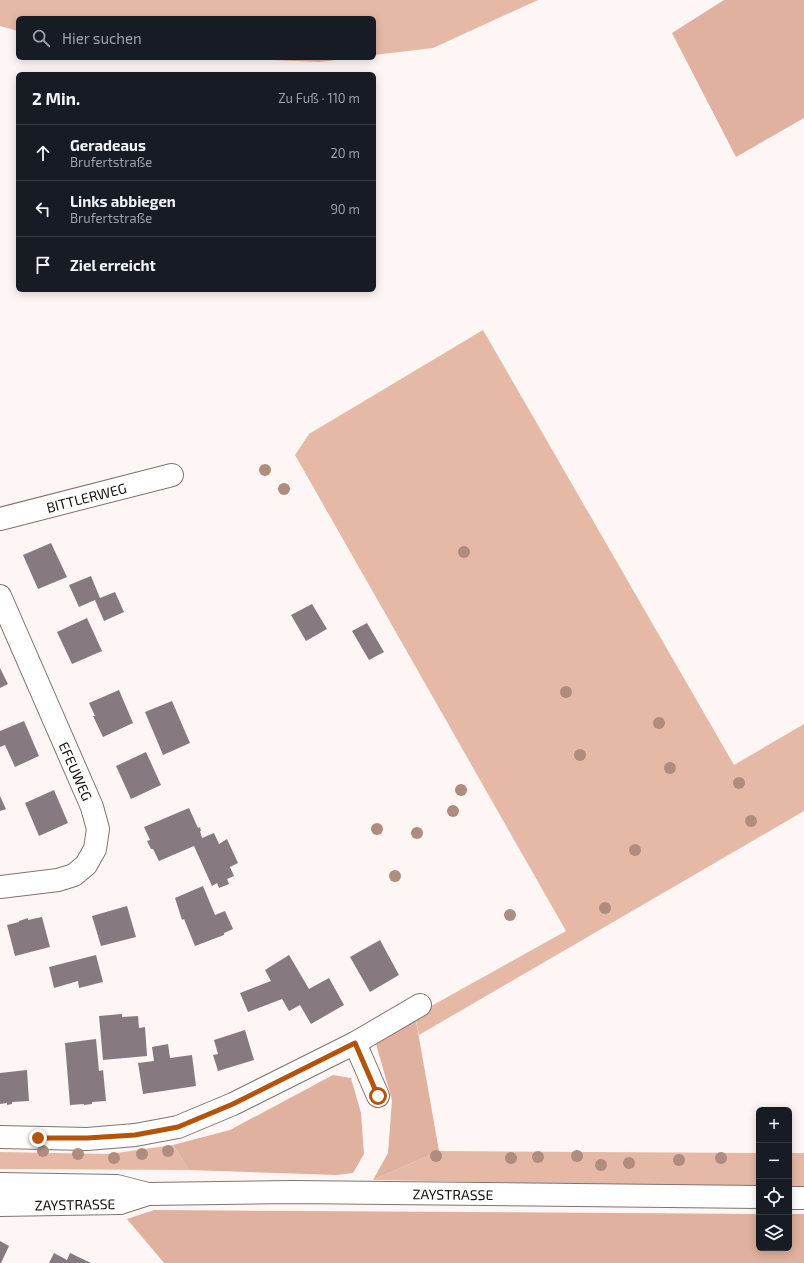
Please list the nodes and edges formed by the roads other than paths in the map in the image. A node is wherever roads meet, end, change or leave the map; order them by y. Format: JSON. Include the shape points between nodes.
{"nodes":[{"id":1,"x":172,"y":475,"type":"dead end"},
{"id":2,"x":0,"y":519,"type":"edge"},
{"id":3,"x":0,"y":596,"type":"edge"},
{"id":4,"x":0,"y":887,"type":"edge"},
{"id":5,"x":420,"y":1005,"type":"dead end"},
{"id":6,"x":355,"y":1043,"type":"junction"},
{"id":7,"x":378,"y":1096,"type":"dead end"},
{"id":8,"x":0,"y":1137,"type":"edge"},
{"id":9,"x":0,"y":1184,"type":"edge"},
{"id":10,"x":148,"y":1194,"type":"junction"},
{"id":11,"x":756,"y":1197,"type":"edge"},
{"id":12,"x":792,"y":1198,"type":"edge"},
{"id":13,"x":804,"y":1198,"type":"edge"},
{"id":14,"x":0,"y":1204,"type":"edge"}],
"edges":[{"from":1,"to":2,"type":"street","name":"BITTLERWEG"},
{"from":3,"to":4,"type":"street","name":"EFEUWEG","via":[[92,807],[98,829],[95,849],[86,865],[74,875],[58,880]]},
{"from":5,"to":6,"type":"street"},
{"from":6,"to":7,"type":"street"},
{"from":6,"to":8,"type":"street","via":[[233,1104],[178,1127],[135,1135],[87,1138]]},
{"from":9,"to":10,"type":"street","name":"ZAYSTRASSE","via":[[117,1186]]},
{"from":10,"to":11,"type":"street","name":"ZAYSTRASSE","via":[[292,1192]]},
{"from":10,"to":14,"type":"street","name":"ZAYSTRASSE","via":[[120,1203]]},
{"from":12,"to":13,"type":"street"}]}
